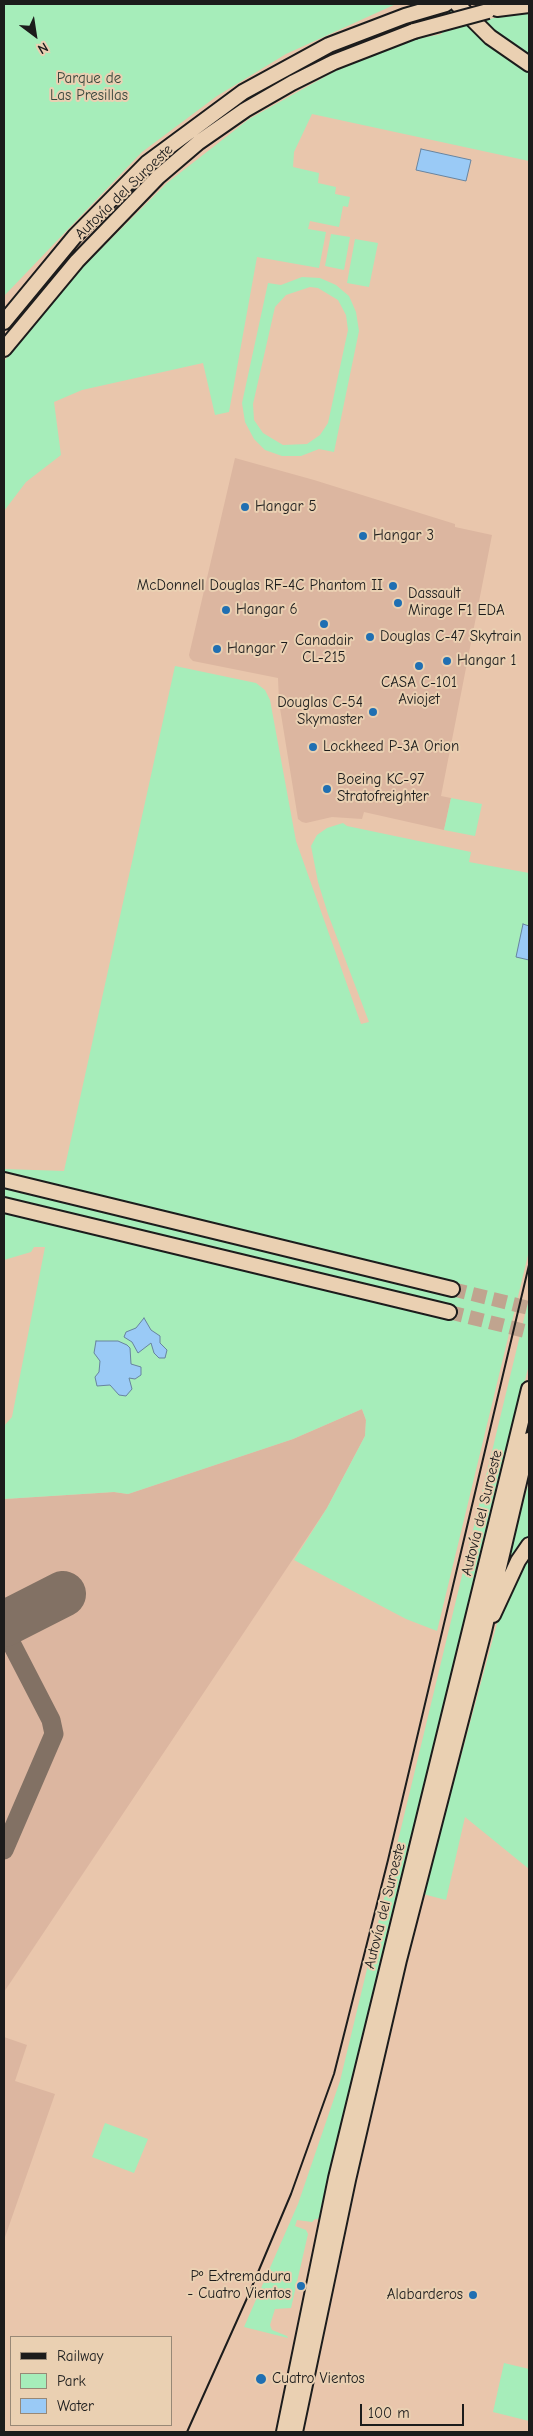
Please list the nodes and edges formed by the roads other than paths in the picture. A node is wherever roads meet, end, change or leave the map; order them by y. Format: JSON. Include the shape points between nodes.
{"nodes":[{"id":1,"x":446,"y":4,"type":"edge"},
{"id":2,"x":457,"y":4,"type":"edge"},
{"id":3,"x":516,"y":4,"type":"edge"},
{"id":4,"x":529,"y":5,"type":"edge"},
{"id":5,"x":492,"y":10,"type":"junction"},
{"id":6,"x":529,"y":64,"type":"edge"},
{"id":7,"x":4,"y":322,"type":"edge"},
{"id":8,"x":4,"y":349,"type":"edge"},
{"id":9,"x":4,"y":1180,"type":"edge"},
{"id":10,"x":4,"y":1205,"type":"edge"},
{"id":11,"x":452,"y":1288,"type":"tunnel mouth"},
{"id":12,"x":449,"y":1312,"type":"tunnel mouth"},
{"id":13,"x":529,"y":1389,"type":"edge"},
{"id":14,"x":529,"y":1440,"type":"edge"},
{"id":15,"x":528,"y":1453,"type":"edge"},
{"id":16,"x":529,"y":1545,"type":"edge"},
{"id":17,"x":484,"y":1631,"type":"junction"},
{"id":18,"x":313,"y":2354,"type":"junction"},
{"id":19,"x":284,"y":2432,"type":"edge"},
{"id":20,"x":295,"y":2432,"type":"edge"},
{"id":21,"x":302,"y":2432,"type":"edge"}],
"edges":[{"from":1,"to":7,"type":"highway","name":"Autovía del Suroeste","via":[[329,45],[243,92],[147,163],[75,236]]},
{"from":2,"to":6,"type":"highway","via":[[490,37]]},
{"from":3,"to":5,"type":"highway","name":"Autovía del Suroeste"},
{"from":4,"to":5,"type":"highway"},
{"from":5,"to":8,"type":"highway","name":"Autovía del Suroeste","bridge":true,"via":[[414,30],[334,62],[245,110],[158,176],[76,261]]},
{"from":9,"to":11,"type":"highway"},
{"from":10,"to":12,"type":"highway"},
{"from":13,"to":19,"type":"highway","name":"Autovía del Suroeste","via":[[336,2178]]},
{"from":14,"to":15,"type":"highway","name":"Autovía del Suroeste"},
{"from":15,"to":17,"type":"highway","name":"Autovía del Suroeste"},
{"from":16,"to":17,"type":"highway","via":[[518,1560]]},
{"from":17,"to":18,"type":"highway","name":"Autovía del Suroeste","via":[[398,1960]]},
{"from":18,"to":20,"type":"highway","name":"Autovía del Suroeste"},
{"from":18,"to":21,"type":"highway","via":[[315,2366]]}]}
